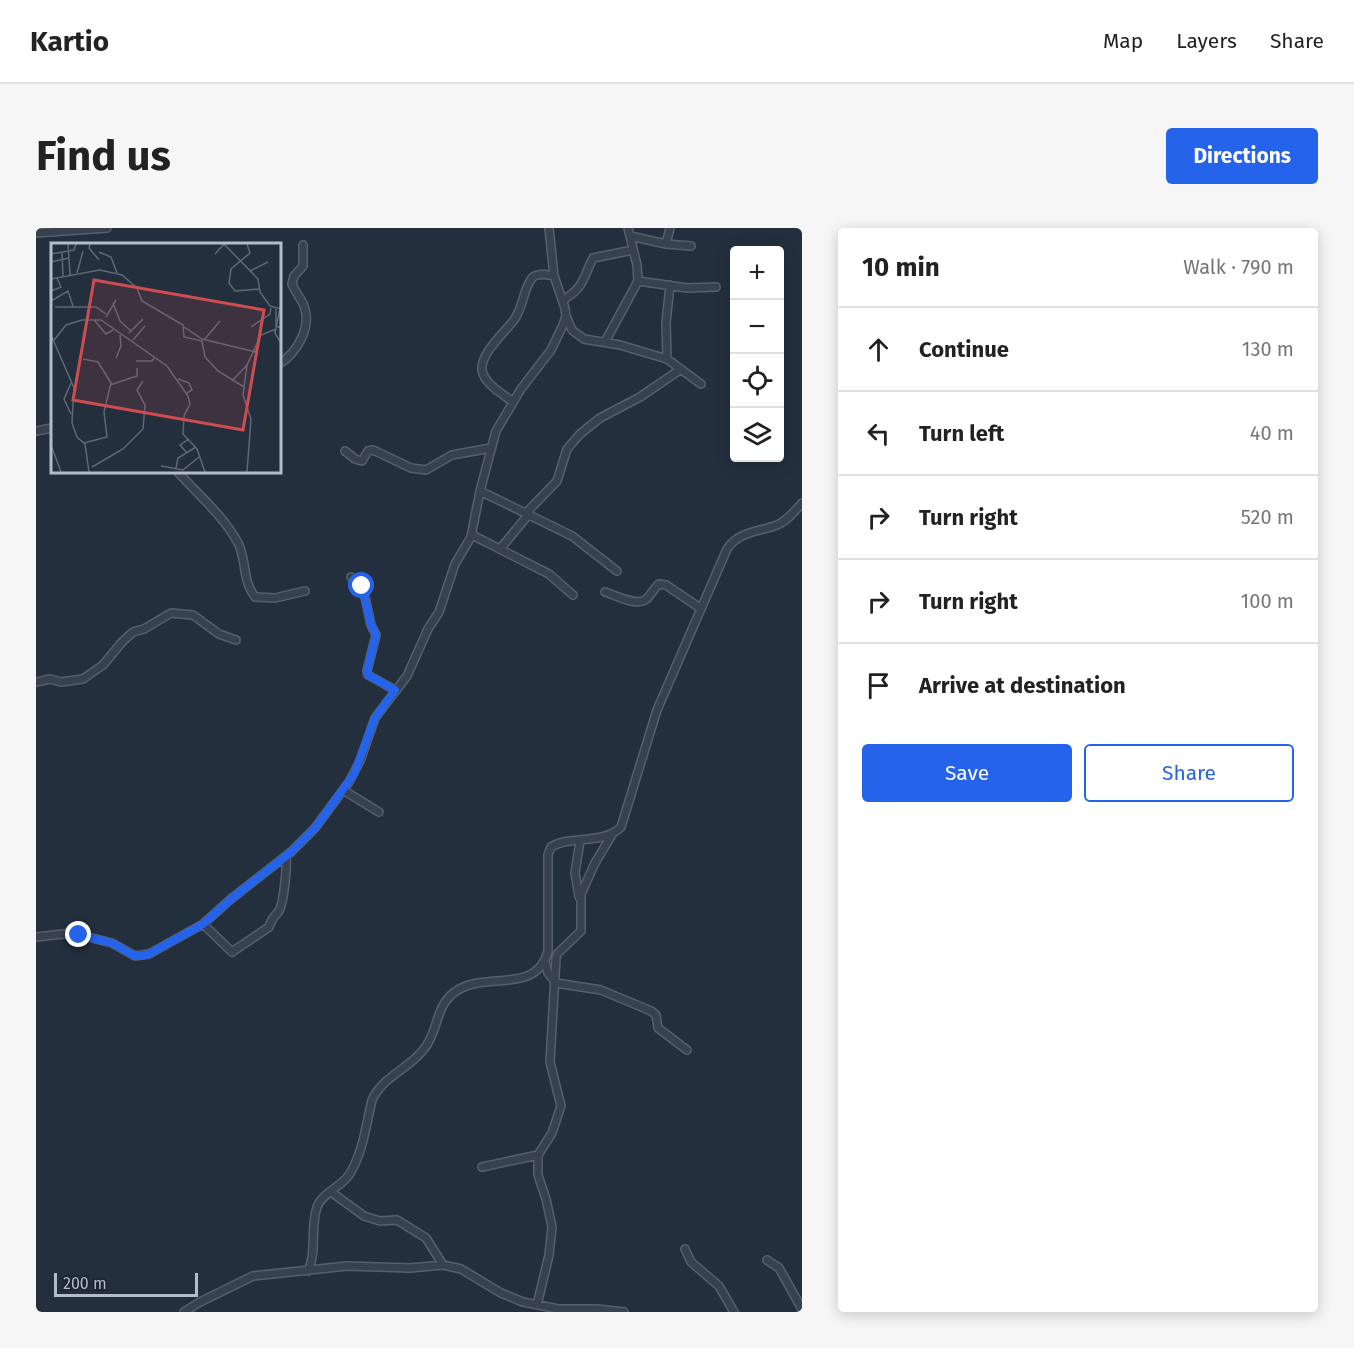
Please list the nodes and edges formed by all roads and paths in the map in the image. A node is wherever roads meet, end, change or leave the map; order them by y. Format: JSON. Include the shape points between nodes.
{"nodes":[{"id":1,"x":107,"y":228,"type":"edge"},
{"id":2,"x":549,"y":228,"type":"edge"},
{"id":3,"x":670,"y":228,"type":"edge"},
{"id":4,"x":36,"y":232,"type":"edge"},
{"id":5,"x":629,"y":232,"type":"edge"},
{"id":6,"x":666,"y":244,"type":"junction"},
{"id":7,"x":303,"y":245,"type":"dead end"},
{"id":8,"x":691,"y":246,"type":"dead end"},
{"id":9,"x":633,"y":250,"type":"junction"},
{"id":10,"x":554,"y":276,"type":"junction"},
{"id":11,"x":638,"y":281,"type":"junction"},
{"id":12,"x":670,"y":285,"type":"junction"},
{"id":13,"x":716,"y":287,"type":"dead end"},
{"id":14,"x":563,"y":300,"type":"junction"},
{"id":15,"x":566,"y":316,"type":"junction"},
{"id":16,"x":605,"y":342,"type":"junction"},
{"id":17,"x":667,"y":359,"type":"junction"},
{"id":18,"x":280,"y":363,"type":"edge"},
{"id":19,"x":681,"y":369,"type":"junction"},
{"id":20,"x":701,"y":384,"type":"dead end"},
{"id":21,"x":513,"y":402,"type":"junction"},
{"id":22,"x":51,"y":428,"type":"edge"},
{"id":23,"x":36,"y":431,"type":"edge"},
{"id":24,"x":490,"y":448,"type":"junction"},
{"id":25,"x":345,"y":451,"type":"dead end"},
{"id":26,"x":178,"y":472,"type":"edge"},
{"id":27,"x":480,"y":491,"type":"junction"},
{"id":28,"x":802,"y":503,"type":"edge"},
{"id":29,"x":528,"y":514,"type":"junction"},
{"id":30,"x":472,"y":535,"type":"junction"},
{"id":31,"x":500,"y":549,"type":"junction"},
{"id":32,"x":617,"y":571,"type":"dead end"},
{"id":33,"x":351,"y":577,"type":"dead end"},
{"id":34,"x":305,"y":591,"type":"dead end"},
{"id":35,"x":605,"y":592,"type":"dead end"},
{"id":36,"x":573,"y":595,"type":"dead end"},
{"id":37,"x":700,"y":608,"type":"junction"},
{"id":38,"x":236,"y":640,"type":"dead end"},
{"id":39,"x":36,"y":682,"type":"edge"},
{"id":40,"x":395,"y":690,"type":"junction"},
{"id":41,"x":343,"y":790,"type":"junction"},
{"id":42,"x":379,"y":812,"type":"dead end"},
{"id":43,"x":613,"y":833,"type":"junction"},
{"id":44,"x":580,"y":841,"type":"junction"},
{"id":45,"x":285,"y":857,"type":"junction"},
{"id":46,"x":580,"y":902,"type":"junction"},
{"id":47,"x":203,"y":924,"type":"junction"},
{"id":48,"x":36,"y":937,"type":"edge"},
{"id":49,"x":545,"y":962,"type":"junction"},
{"id":50,"x":556,"y":983,"type":"junction"},
{"id":51,"x":687,"y":1050,"type":"dead end"},
{"id":52,"x":538,"y":1155,"type":"junction"},
{"id":53,"x":482,"y":1167,"type":"dead end"},
{"id":54,"x":331,"y":1192,"type":"junction"},
{"id":55,"x":685,"y":1249,"type":"dead end"},
{"id":56,"x":767,"y":1260,"type":"dead end"},
{"id":57,"x":443,"y":1264,"type":"junction"},
{"id":58,"x":312,"y":1268,"type":"junction"},
{"id":59,"x":537,"y":1305,"type":"junction"},
{"id":60,"x":802,"y":1309,"type":"edge"},
{"id":61,"x":184,"y":1312,"type":"edge"},
{"id":62,"x":624,"y":1312,"type":"edge"},
{"id":63,"x":734,"y":1312,"type":"edge"}],
"edges":[{"from":1,"to":4,"type":"street"},
{"from":2,"to":10,"type":"street"},
{"from":3,"to":6,"type":"street"},
{"from":5,"to":6,"type":"street"},
{"from":5,"to":9,"type":"street"},
{"from":6,"to":8,"type":"street"},
{"from":7,"to":18,"type":"street","via":[[303,266],[292,284],[304,306],[306,327],[292,354]]},
{"from":9,"to":11,"type":"street"},
{"from":9,"to":14,"type":"street","via":[[593,258],[578,291]]},
{"from":10,"to":14,"type":"street"},
{"from":10,"to":21,"type":"street","via":[[534,276],[517,315],[483,361],[483,374],[489,383]]},
{"from":11,"to":12,"type":"street"},
{"from":11,"to":16,"type":"street"},
{"from":12,"to":13,"type":"street"},
{"from":12,"to":17,"type":"street"},
{"from":14,"to":15,"type":"street"},
{"from":15,"to":16,"type":"street","via":[[576,335]]},
{"from":15,"to":21,"type":"street","via":[[552,350]]},
{"from":16,"to":17,"type":"street"},
{"from":17,"to":19,"type":"street"},
{"from":19,"to":20,"type":"street"},
{"from":19,"to":29,"type":"street","via":[[580,434],[567,449],[557,481]]},
{"from":21,"to":24,"type":"street"},
{"from":22,"to":23,"type":"street"},
{"from":24,"to":25,"type":"street","via":[[452,455],[426,470],[411,468],[373,450],[362,461]]},
{"from":24,"to":27,"type":"street"},
{"from":26,"to":34,"type":"street","via":[[218,513],[237,541],[246,584],[255,597],[275,598]]},
{"from":27,"to":29,"type":"street"},
{"from":27,"to":30,"type":"street"},
{"from":28,"to":37,"type":"street","via":[[780,524],[752,531],[731,543]]},
{"from":29,"to":31,"type":"street"},
{"from":29,"to":32,"type":"street","via":[[572,536]]},
{"from":30,"to":31,"type":"street"},
{"from":30,"to":40,"type":"street","via":[[455,564],[439,612],[407,676]]},
{"from":31,"to":36,"type":"street","via":[[549,574]]},
{"from":33,"to":40,"type":"street","via":[[363,588],[376,635],[368,675]]},
{"from":35,"to":37,"type":"street","via":[[641,601],[659,584],[666,585]]},
{"from":37,"to":43,"type":"street","via":[[651,726],[623,823]]},
{"from":38,"to":39,"type":"street","via":[[219,634],[193,615],[171,613],[133,632],[103,665],[84,679]]},
{"from":40,"to":41,"type":"street","via":[[375,718],[360,761]]},
{"from":41,"to":42,"type":"street"},
{"from":41,"to":45,"type":"street","via":[[303,842]]},
{"from":43,"to":44,"type":"street"},
{"from":43,"to":46,"type":"street","via":[[588,878]]},
{"from":44,"to":46,"type":"street","via":[[575,873]]},
{"from":44,"to":49,"type":"street","via":[[557,843],[549,850]]},
{"from":45,"to":47,"type":"street"},
{"from":45,"to":47,"type":"street","via":[[281,905],[269,927],[232,952]]},
{"from":46,"to":50,"type":"street","via":[[582,928],[557,956]]},
{"from":47,"to":48,"type":"street","via":[[141,956],[112,943],[72,933]]},
{"from":49,"to":50,"type":"street"},
{"from":49,"to":54,"type":"street","via":[[519,979],[475,983],[448,997],[424,1049],[376,1092],[357,1157],[342,1183]]},
{"from":50,"to":51,"type":"street","via":[[601,990],[647,1009],[656,1016],[658,1028]]},
{"from":50,"to":52,"type":"street","via":[[550,1062],[561,1106]]},
{"from":52,"to":53,"type":"street"},
{"from":52,"to":59,"type":"street","via":[[538,1175],[552,1227]]},
{"from":54,"to":57,"type":"street","via":[[364,1216],[397,1220],[426,1238]]},
{"from":54,"to":58,"type":"street","via":[[317,1206]]},
{"from":55,"to":63,"type":"street","via":[[691,1262],[719,1286]]},
{"from":56,"to":60,"type":"street","via":[[778,1268]]},
{"from":57,"to":58,"type":"street"},
{"from":57,"to":59,"type":"street","via":[[460,1269],[512,1298]]},
{"from":58,"to":61,"type":"street","via":[[253,1276]]},
{"from":59,"to":62,"type":"street"}]}
